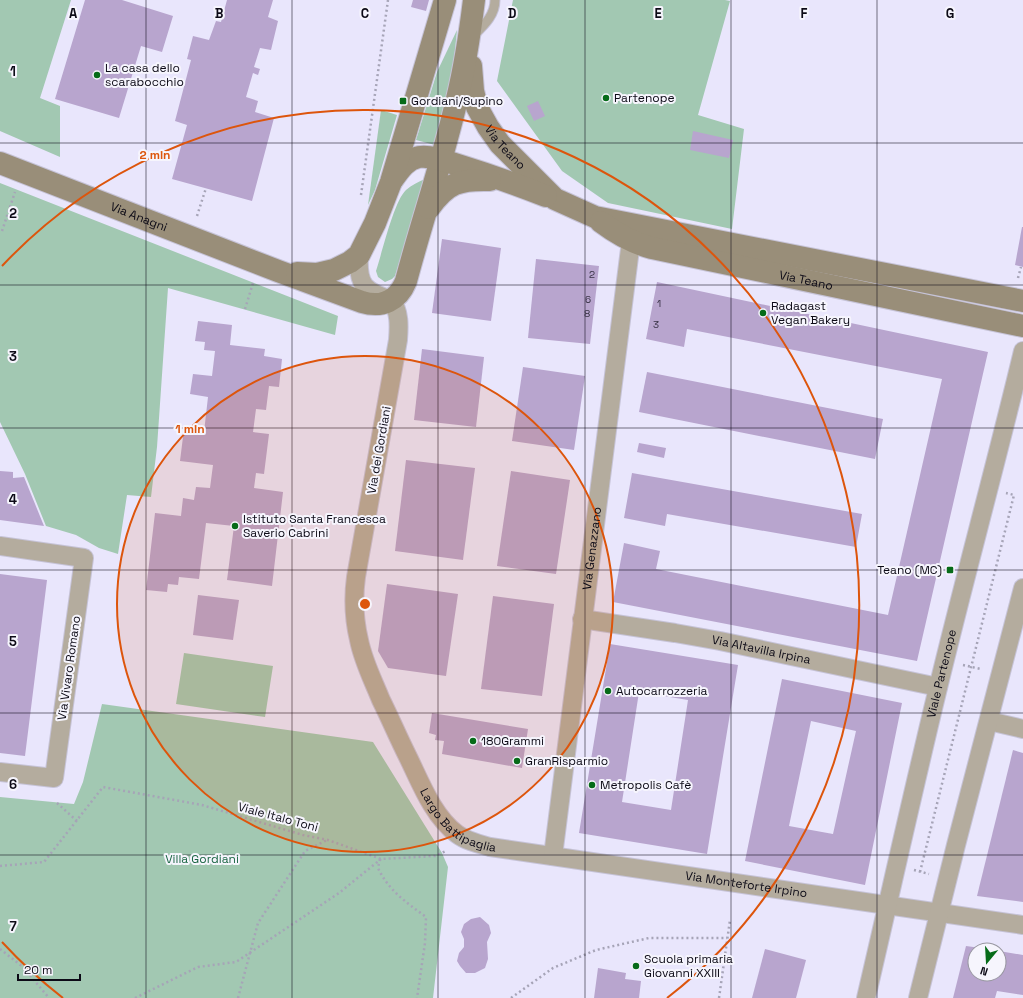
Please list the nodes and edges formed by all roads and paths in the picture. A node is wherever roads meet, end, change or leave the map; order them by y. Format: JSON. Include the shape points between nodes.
{"nodes":[{"id":1,"x":388,"y":0,"type":"edge"},
{"id":2,"x":444,"y":0,"type":"edge"},
{"id":3,"x":474,"y":0,"type":"edge"},
{"id":4,"x":495,"y":0,"type":"edge"},
{"id":5,"x":470,"y":40,"type":"junction"},
{"id":6,"x":441,"y":160,"type":"junction"},
{"id":7,"x":0,"y":163,"type":"edge"},
{"id":8,"x":507,"y":181,"type":"junction"},
{"id":9,"x":391,"y":182,"type":"junction"},
{"id":10,"x":17,"y":186,"type":"dead end"},
{"id":11,"x":206,"y":188,"type":"dead end"},
{"id":12,"x":361,"y":196,"type":"dead end"},
{"id":13,"x":554,"y":200,"type":"junction"},
{"id":14,"x":425,"y":212,"type":"junction"},
{"id":15,"x":196,"y":217,"type":"dead end"},
{"id":16,"x":595,"y":217,"type":"junction"},
{"id":17,"x":2,"y":231,"type":"dead end"},
{"id":18,"x":631,"y":241,"type":"junction"},
{"id":19,"x":359,"y":255,"type":"junction"},
{"id":20,"x":1021,"y":267,"type":"dead end"},
{"id":21,"x":278,"y":271,"type":"junction"},
{"id":22,"x":895,"y":276,"type":"junction"},
{"id":23,"x":254,"y":279,"type":"dead end"},
{"id":24,"x":1020,"y":292,"type":"edge"},
{"id":25,"x":890,"y":299,"type":"junction"},
{"id":26,"x":391,"y":300,"type":"junction"},
{"id":27,"x":246,"y":310,"type":"dead end"},
{"id":28,"x":1023,"y":326,"type":"edge"},
{"id":29,"x":1023,"y":351,"type":"edge"},
{"id":30,"x":1004,"y":493,"type":"dead end"},
{"id":31,"x":0,"y":546,"type":"edge"},
{"id":32,"x":1023,"y":588,"type":"edge"},
{"id":33,"x":582,"y":619,"type":"junction"},
{"id":34,"x":960,"y":664,"type":"dead end"},
{"id":35,"x":972,"y":667,"type":"junction"},
{"id":36,"x":984,"y":670,"type":"dead end"},
{"id":37,"x":938,"y":687,"type":"junction"},
{"id":38,"x":989,"y":721,"type":"junction"},
{"id":39,"x":1023,"y":729,"type":"edge"},
{"id":40,"x":398,"y":737,"type":"joint"},
{"id":41,"x":0,"y":772,"type":"edge"},
{"id":42,"x":57,"y":802,"type":"dead end"},
{"id":43,"x":78,"y":821,"type":"junction"},
{"id":44,"x":328,"y":840,"type":"junction"},
{"id":45,"x":446,"y":852,"type":"dead end"},
{"id":46,"x":553,"y":856,"type":"junction"},
{"id":47,"x":381,"y":859,"type":"junction"},
{"id":48,"x":0,"y":866,"type":"edge"},
{"id":49,"x":908,"y":869,"type":"dead end"},
{"id":50,"x":920,"y":872,"type":"junction"},
{"id":51,"x":932,"y":875,"type":"dead end"},
{"id":52,"x":888,"y":905,"type":"junction"},
{"id":53,"x":940,"y":912,"type":"junction"},
{"id":54,"x":730,"y":920,"type":"dead end"},
{"id":55,"x":1023,"y":925,"type":"edge"},
{"id":56,"x":727,"y":938,"type":"junction"},
{"id":57,"x":0,"y":949,"type":"edge"},
{"id":58,"x":251,"y":952,"type":"junction"},
{"id":59,"x":49,"y":998,"type":"edge"},
{"id":60,"x":135,"y":998,"type":"edge"},
{"id":61,"x":238,"y":998,"type":"edge"},
{"id":62,"x":418,"y":998,"type":"edge"},
{"id":63,"x":511,"y":998,"type":"edge"},
{"id":64,"x":719,"y":998,"type":"edge"},
{"id":65,"x":866,"y":998,"type":"edge"},
{"id":66,"x":918,"y":998,"type":"edge"}],
"edges":[{"from":1,"to":12,"type":"path"},
{"from":2,"to":9,"type":"street"},
{"from":3,"to":5,"type":"street"},
{"from":4,"to":5,"type":"lane","via":[[488,20]]},
{"from":5,"to":6,"type":"street"},
{"from":5,"to":13,"type":"street","name":"Via Teano","via":[[474,98],[483,119],[507,153]]},
{"from":6,"to":8,"type":"street"},
{"from":6,"to":9,"type":"street","via":[[418,157],[404,166]]},
{"from":6,"to":14,"type":"street"},
{"from":7,"to":21,"type":"street","name":"Via Anagni"},
{"from":8,"to":13,"type":"street"},
{"from":8,"to":14,"type":"street","via":[[473,179],[459,182],[437,196]]},
{"from":9,"to":19,"type":"street"},
{"from":10,"to":17,"type":"path"},
{"from":11,"to":15,"type":"path"},
{"from":13,"to":16,"type":"street","name":"Via Teano"},
{"from":14,"to":26,"type":"street","via":[[406,281],[398,295]]},
{"from":16,"to":18,"type":"street","name":"Via Teano"},
{"from":16,"to":22,"type":"street","name":"Via Teano"},
{"from":18,"to":25,"type":"street","name":"Via Teano","via":[[652,248]]},
{"from":18,"to":33,"type":"street","name":"Via Genazzano"},
{"from":19,"to":21,"type":"street","name":"Via Anagni","via":[[341,268],[326,272],[306,274]]},
{"from":19,"to":26,"type":"street","via":[[358,271],[366,289]]},
{"from":20,"to":24,"type":"path"},
{"from":21,"to":26,"type":"street","name":"Via Anagni","via":[[366,303]]},
{"from":22,"to":24,"type":"street","name":"Via Teano"},
{"from":22,"to":25,"type":"street"},
{"from":23,"to":27,"type":"path"},
{"from":25,"to":28,"type":"street","name":"Via Teano"},
{"from":26,"to":40,"type":"street","name":"Via dei Gordiani","via":[[398,318],[398,340],[356,577],[354,605],[356,628],[364,658]]},
{"from":29,"to":37,"type":"street","name":"Viale Partenope"},
{"from":30,"to":35,"type":"path","via":[[1014,495]]},
{"from":31,"to":41,"type":"street","name":"Via Vivaro Romano","via":[[84,558],[54,778]]},
{"from":32,"to":38,"type":"street"},
{"from":33,"to":37,"type":"street","name":"Via Altavilla Irpina","via":[[727,642]]},
{"from":33,"to":46,"type":"street","name":"Via Genazzano"},
{"from":34,"to":35,"type":"path"},
{"from":35,"to":36,"type":"path"},
{"from":35,"to":50,"type":"path"},
{"from":37,"to":52,"type":"street","name":"Viale Partenope"},
{"from":38,"to":39,"type":"street"},
{"from":38,"to":53,"type":"street"},
{"from":40,"to":46,"type":"street","name":"Largo Battipaglia","via":[[430,800],[457,834],[470,841],[490,846]]},
{"from":42,"to":43,"type":"path"},
{"from":43,"to":44,"type":"path","name":"Viale Italo Toni","via":[[103,787],[202,805]]},
{"from":43,"to":48,"type":"path","via":[[44,862]]},
{"from":44,"to":47,"type":"path","name":"Viale Italo Toni"},
{"from":44,"to":58,"type":"path","via":[[305,852],[258,923]]},
{"from":45,"to":47,"type":"path","name":"Viale Italo Toni","via":[[435,856]]},
{"from":46,"to":52,"type":"street","name":"Via Monteforte Irpino"},
{"from":47,"to":58,"type":"path","via":[[339,893]]},
{"from":47,"to":62,"type":"path","via":[[378,868],[381,875],[395,893],[426,917]]},
{"from":49,"to":50,"type":"path"},
{"from":50,"to":51,"type":"path"},
{"from":52,"to":53,"type":"street","name":"Via Monteforte Irpino"},
{"from":52,"to":65,"type":"street","name":"Viale Partenope"},
{"from":53,"to":55,"type":"street","name":"Via Monteforte Irpino"},
{"from":53,"to":66,"type":"street"},
{"from":54,"to":56,"type":"path"},
{"from":56,"to":63,"type":"path","via":[[649,938],[596,950],[553,968]]},
{"from":56,"to":64,"type":"path"},
{"from":57,"to":59,"type":"path","via":[[24,967]]},
{"from":58,"to":60,"type":"path","via":[[236,962],[198,967]]},
{"from":58,"to":61,"type":"path"}]}
